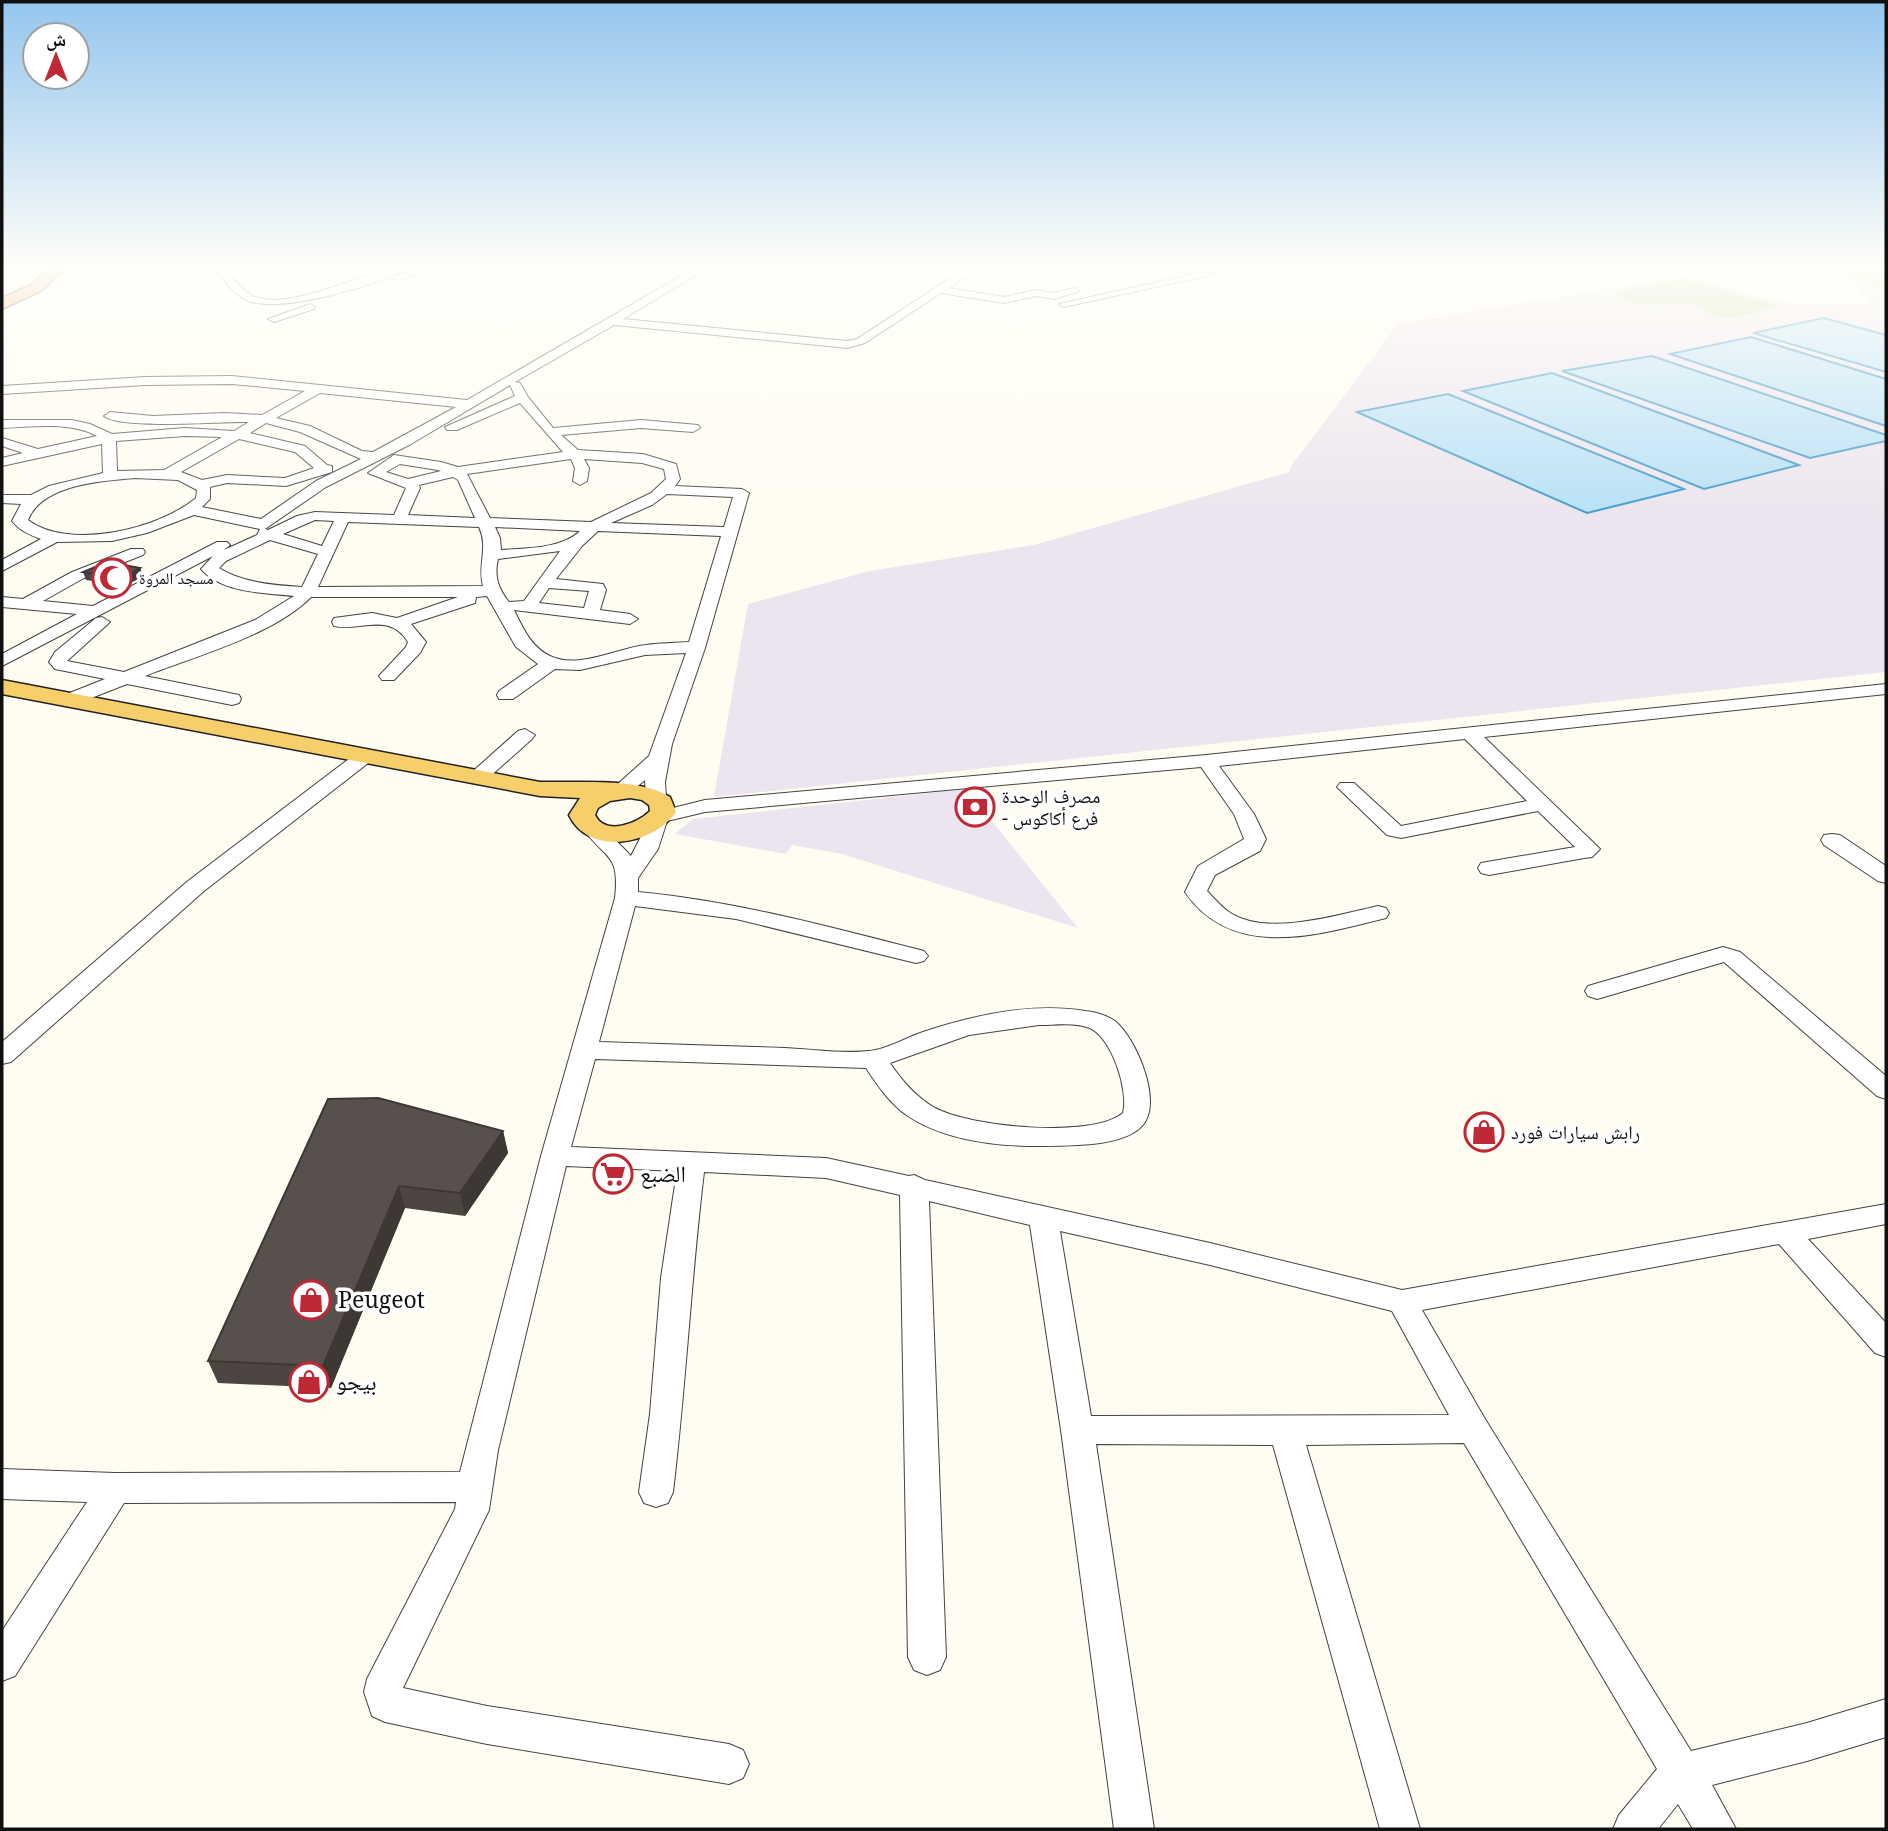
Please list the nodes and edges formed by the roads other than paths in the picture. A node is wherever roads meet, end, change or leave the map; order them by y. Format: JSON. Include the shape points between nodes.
{"nodes":[{"id":1,"x":560,"y":350,"type":"edge"},
{"id":2,"x":288,"y":384,"type":"junction"},
{"id":3,"x":515,"y":384,"type":"dead end"},
{"id":4,"x":321,"y":387,"type":"junction"},
{"id":5,"x":2,"y":390,"type":"edge"},
{"id":6,"x":137,"y":392,"type":"junction"},
{"id":7,"x":522,"y":398,"type":"junction"},
{"id":8,"x":468,"y":404,"type":"junction"},
{"id":9,"x":110,"y":416,"type":"junction"},
{"id":10,"x":265,"y":419,"type":"junction"},
{"id":11,"x":166,"y":420,"type":"junction"},
{"id":12,"x":2,"y":424,"type":"edge"},
{"id":13,"x":23,"y":424,"type":"junction"},
{"id":14,"x":79,"y":426,"type":"junction"},
{"id":15,"x":236,"y":428,"type":"junction"},
{"id":16,"x":693,"y":428,"type":"dead end"},
{"id":17,"x":2,"y":429,"type":"edge"},
{"id":18,"x":550,"y":432,"type":"junction"},
{"id":19,"x":149,"y":433,"type":"junction"},
{"id":20,"x":109,"y":438,"type":"junction"},
{"id":21,"x":2,"y":442,"type":"edge"},
{"id":22,"x":38,"y":453,"type":"junction"},
{"id":23,"x":358,"y":454,"type":"junction"},
{"id":24,"x":576,"y":456,"type":"junction"},
{"id":25,"x":375,"y":457,"type":"junction"},
{"id":26,"x":397,"y":459,"type":"junction"},
{"id":27,"x":2,"y":462,"type":"edge"},
{"id":28,"x":331,"y":467,"type":"junction"},
{"id":29,"x":456,"y":471,"type":"junction"},
{"id":30,"x":149,"y":473,"type":"junction"},
{"id":31,"x":167,"y":474,"type":"junction"},
{"id":32,"x":110,"y":476,"type":"junction"},
{"id":33,"x":580,"y":481,"type":"dead end"},
{"id":34,"x":409,"y":482,"type":"junction"},
{"id":35,"x":200,"y":485,"type":"junction"},
{"id":36,"x":666,"y":490,"type":"junction"},
{"id":37,"x":2,"y":499,"type":"edge"},
{"id":38,"x":35,"y":500,"type":"junction"},
{"id":39,"x":193,"y":510,"type":"junction"},
{"id":40,"x":343,"y":517,"type":"junction"},
{"id":41,"x":399,"y":519,"type":"junction"},
{"id":42,"x":486,"y":523,"type":"junction"},
{"id":43,"x":24,"y":527,"type":"junction"},
{"id":44,"x":594,"y":527,"type":"junction"},
{"id":45,"x":2,"y":529,"type":"edge"},
{"id":46,"x":262,"y":530,"type":"junction"},
{"id":47,"x":729,"y":532,"type":"junction"},
{"id":48,"x":129,"y":533,"type":"junction"},
{"id":49,"x":56,"y":537,"type":"junction"},
{"id":50,"x":573,"y":544,"type":"junction"},
{"id":51,"x":327,"y":552,"type":"junction"},
{"id":52,"x":148,"y":555,"type":"junction"},
{"id":53,"x":492,"y":555,"type":"junction"},
{"id":54,"x":192,"y":560,"type":"junction"},
{"id":55,"x":2,"y":566,"type":"edge"},
{"id":56,"x":546,"y":583,"type":"junction"},
{"id":57,"x":308,"y":592,"type":"junction"},
{"id":58,"x":398,"y":594,"type":"junction"},
{"id":59,"x":497,"y":597,"type":"junction"},
{"id":60,"x":2,"y":602,"type":"edge"},
{"id":61,"x":28,"y":603,"type":"junction"},
{"id":62,"x":528,"y":607,"type":"junction"},
{"id":63,"x":590,"y":615,"type":"junction"},
{"id":64,"x":98,"y":616,"type":"junction"},
{"id":65,"x":369,"y":618,"type":"junction"},
{"id":66,"x":630,"y":619,"type":"dead end"},
{"id":67,"x":340,"y":622,"type":"dead end"},
{"id":68,"x":395,"y":624,"type":"junction"},
{"id":69,"x":696,"y":647,"type":"junction"},
{"id":70,"x":3,"y":660,"type":"edge"},
{"id":71,"x":550,"y":664,"type":"junction"},
{"id":72,"x":388,"y":676,"type":"dead end"},
{"id":73,"x":124,"y":677,"type":"junction"},
{"id":74,"x":2,"y":687,"type":"edge"},
{"id":75,"x":1886,"y":689,"type":"edge"},
{"id":76,"x":506,"y":695,"type":"dead end"},
{"id":77,"x":69,"y":699,"type":"junction"},
{"id":78,"x":232,"y":699,"type":"dead end"},
{"id":79,"x":1470,"y":734,"type":"junction"},
{"id":80,"x":525,"y":736,"type":"dead end"},
{"id":81,"x":365,"y":756,"type":"junction"},
{"id":82,"x":659,"y":759,"type":"junction"},
{"id":83,"x":1206,"y":761,"type":"junction"},
{"id":84,"x":479,"y":776,"type":"junction"},
{"id":85,"x":1347,"y":786,"type":"dead end"},
{"id":86,"x":540,"y":789,"type":"junction"},
{"id":87,"x":617,"y":792,"type":"junction"},
{"id":88,"x":1542,"y":804,"type":"junction"},
{"id":89,"x":659,"y":809,"type":"junction"},
{"id":90,"x":589,"y":825,"type":"junction"},
{"id":91,"x":1832,"y":840,"type":"dead end"},
{"id":92,"x":1489,"y":868,"type":"dead end"},
{"id":93,"x":1886,"y":876,"type":"edge"},
{"id":94,"x":627,"y":886,"type":"junction"},
{"id":95,"x":1378,"y":913,"type":"dead end"},
{"id":96,"x":916,"y":956,"type":"dead end"},
{"id":97,"x":1597,"y":991,"type":"dead end"},
{"id":98,"x":584,"y":1050,"type":"junction"},
{"id":99,"x":2,"y":1056,"type":"edge"},
{"id":100,"x":874,"y":1060,"type":"junction"},
{"id":101,"x":1886,"y":1090,"type":"edge"},
{"id":102,"x":555,"y":1156,"type":"junction"},
{"id":103,"x":692,"y":1160,"type":"junction"},
{"id":104,"x":914,"y":1185,"type":"junction"},
{"id":105,"x":1886,"y":1214,"type":"edge"},
{"id":106,"x":1043,"y":1217,"type":"junction"},
{"id":107,"x":1784,"y":1231,"type":"junction"},
{"id":108,"x":1402,"y":1302,"type":"junction"},
{"id":109,"x":1886,"y":1344,"type":"edge"},
{"id":110,"x":1473,"y":1429,"type":"junction"},
{"id":111,"x":1077,"y":1430,"type":"junction"},
{"id":112,"x":1286,"y":1432,"type":"junction"},
{"id":113,"x":2,"y":1484,"type":"edge"},
{"id":114,"x":474,"y":1487,"type":"junction"},
{"id":115,"x":115,"y":1488,"type":"junction"},
{"id":116,"x":656,"y":1492,"type":"dead end"},
{"id":117,"x":927,"y":1657,"type":"dead end"},
{"id":118,"x":2,"y":1663,"type":"edge"},
{"id":119,"x":1886,"y":1718,"type":"edge"},
{"id":120,"x":729,"y":1764,"type":"dead end"},
{"id":121,"x":1682,"y":1773,"type":"junction"},
{"id":122,"x":1134,"y":1829,"type":"edge"},
{"id":123,"x":1400,"y":1829,"type":"edge"},
{"id":124,"x":1633,"y":1829,"type":"edge"},
{"id":125,"x":1716,"y":1829,"type":"edge"}],
"edges":[{"from":1,"to":8,"type":"street"},
{"from":2,"to":4,"type":"street"},
{"from":2,"to":6,"type":"street","via":[[214,379]]},
{"from":2,"to":15,"type":"street","via":[[284,393]]},
{"from":3,"to":7,"type":"street"},
{"from":4,"to":8,"type":"street"},
{"from":4,"to":10,"type":"street"},
{"from":5,"to":6,"type":"street"},
{"from":6,"to":9,"type":"street"},
{"from":7,"to":18,"type":"street"},
{"from":7,"to":26,"type":"street","via":[[439,434]]},
{"from":8,"to":25,"type":"street"},
{"from":9,"to":11,"type":"street"},
{"from":9,"to":14,"type":"street"},
{"from":10,"to":15,"type":"street"},
{"from":10,"to":23,"type":"street","via":[[305,429]]},
{"from":11,"to":15,"type":"street"},
{"from":11,"to":19,"type":"street"},
{"from":12,"to":13,"type":"street"},
{"from":13,"to":14,"type":"street"},
{"from":13,"to":17,"type":"street"},
{"from":14,"to":20,"type":"street"},
{"from":15,"to":19,"type":"street"},
{"from":15,"to":28,"type":"street","via":[[312,451]]},
{"from":15,"to":30,"type":"street"},
{"from":15,"to":31,"type":"street"},
{"from":16,"to":18,"type":"street","via":[[653,424]]},
{"from":18,"to":24,"type":"street"},
{"from":19,"to":20,"type":"street"},
{"from":20,"to":22,"type":"street"},
{"from":20,"to":32,"type":"street"},
{"from":21,"to":22,"type":"street"},
{"from":22,"to":27,"type":"street"},
{"from":23,"to":25,"type":"street"},
{"from":23,"to":28,"type":"street"},
{"from":24,"to":29,"type":"street"},
{"from":24,"to":33,"type":"street","via":[[582,468]]},
{"from":24,"to":36,"type":"street","via":[[659,462],[674,473]]},
{"from":25,"to":46,"type":"street","via":[[321,484]]},
{"from":26,"to":29,"type":"street"},
{"from":26,"to":34,"type":"street","via":[[375,473]]},
{"from":28,"to":35,"type":"street","via":[[286,482],[227,479]]},
{"from":29,"to":34,"type":"street"},
{"from":29,"to":42,"type":"street"},
{"from":30,"to":31,"type":"street"},
{"from":30,"to":32,"type":"street"},
{"from":31,"to":35,"type":"street"},
{"from":32,"to":38,"type":"street","via":[[60,488]]},
{"from":34,"to":41,"type":"street","via":[[413,488]]},
{"from":35,"to":39,"type":"street","via":[[205,494]]},
{"from":36,"to":44,"type":"street","via":[[655,500]]},
{"from":36,"to":47,"type":"street","via":[[742,493]]},
{"from":37,"to":38,"type":"street"},
{"from":38,"to":43,"type":"street","via":[[21,514]]},
{"from":39,"to":46,"type":"street"},
{"from":39,"to":48,"type":"street"},
{"from":40,"to":41,"type":"street"},
{"from":40,"to":46,"type":"street","via":[[308,517]]},
{"from":40,"to":51,"type":"street"},
{"from":41,"to":42,"type":"street"},
{"from":42,"to":44,"type":"street"},
{"from":42,"to":53,"type":"street"},
{"from":43,"to":45,"type":"street"},
{"from":43,"to":49,"type":"street"},
{"from":44,"to":47,"type":"street"},
{"from":44,"to":50,"type":"street"},
{"from":46,"to":51,"type":"street"},
{"from":46,"to":54,"type":"street"},
{"from":46,"to":57,"type":"street","via":[[213,562],[210,573],[245,586]]},
{"from":47,"to":69,"type":"street"},
{"from":48,"to":49,"type":"street"},
{"from":48,"to":52,"type":"street","via":[[128,543]]},
{"from":49,"to":55,"type":"street"},
{"from":50,"to":53,"type":"street"},
{"from":50,"to":56,"type":"street"},
{"from":51,"to":57,"type":"street"},
{"from":52,"to":54,"type":"street"},
{"from":52,"to":61,"type":"street","via":[[78,575]]},
{"from":53,"to":59,"type":"street","via":[[487,572]]},
{"from":54,"to":64,"type":"street"},
{"from":56,"to":62,"type":"street"},
{"from":56,"to":63,"type":"street","via":[[597,587]]},
{"from":57,"to":58,"type":"street"},
{"from":57,"to":73,"type":"street","via":[[261,624]]},
{"from":58,"to":59,"type":"street"},
{"from":58,"to":65,"type":"street"},
{"from":59,"to":62,"type":"street"},
{"from":59,"to":68,"type":"street"},
{"from":59,"to":71,"type":"street","via":[[522,643]]},
{"from":60,"to":61,"type":"street"},
{"from":61,"to":64,"type":"street"},
{"from":62,"to":63,"type":"street"},
{"from":63,"to":66,"type":"street"},
{"from":64,"to":70,"type":"street"},
{"from":64,"to":73,"type":"street","via":[[58,663]]},
{"from":65,"to":67,"type":"street"},
{"from":65,"to":68,"type":"street"},
{"from":68,"to":72,"type":"street","via":[[414,635],[417,642]]},
{"from":69,"to":71,"type":"street","via":[[645,650],[580,665]]},
{"from":69,"to":82,"type":"street"},
{"from":71,"to":76,"type":"street"},
{"from":73,"to":77,"type":"street"},
{"from":73,"to":78,"type":"street"},
{"from":74,"to":77,"type":"main road"},
{"from":75,"to":79,"type":"street"},
{"from":77,"to":81,"type":"main road"},
{"from":79,"to":83,"type":"street"},
{"from":79,"to":88,"type":"street"},
{"from":80,"to":84,"type":"street"},
{"from":81,"to":84,"type":"main road"},
{"from":81,"to":99,"type":"street","via":[[196,886]]},
{"from":82,"to":87,"type":"street"},
{"from":82,"to":89,"type":"street","via":[[654,782]]},
{"from":83,"to":89,"type":"street"},
{"from":83,"to":95,"type":"street","via":[[1244,814],[1255,839],[1252,846],[1206,871],[1196,892],[1212,910],[1227,921],[1259,929],[1306,928]]},
{"from":84,"to":86,"type":"main road"},
{"from":85,"to":88,"type":"street","via":[[1394,831],[1401,832]]},
{"from":86,"to":87,"type":"main road"},
{"from":86,"to":90,"type":"main road","via":[[566,802]]},
{"from":87,"to":89,"type":"main road","via":[[640,792]]},
{"from":87,"to":90,"type":"main road","via":[[588,804],[582,815]]},
{"from":88,"to":92,"type":"street","via":[[1589,849]]},
{"from":89,"to":90,"type":"main road","via":[[627,833]]},
{"from":89,"to":94,"type":"street","via":[[647,849]]},
{"from":90,"to":94,"type":"street","via":[[620,855]]},
{"from":91,"to":93,"type":"street"},
{"from":94,"to":96,"type":"street"},
{"from":94,"to":98,"type":"street"},
{"from":97,"to":101,"type":"street","via":[[1723,954],[1732,957]]},
{"from":98,"to":100,"type":"street"},
{"from":98,"to":102,"type":"street"},
{"from":100,"to":100,"type":"street","via":[[996,1019],[1075,1017],[1106,1027],[1116,1039],[1139,1100],[1126,1126],[1105,1134],[1077,1137],[979,1131],[925,1114],[897,1092]]},
{"from":102,"to":103,"type":"street"},
{"from":102,"to":114,"type":"street"},
{"from":103,"to":104,"type":"street","via":[[827,1168]]},
{"from":103,"to":116,"type":"street"},
{"from":104,"to":106,"type":"street"},
{"from":104,"to":117,"type":"street"},
{"from":105,"to":107,"type":"street"},
{"from":106,"to":108,"type":"street"},
{"from":106,"to":111,"type":"street"},
{"from":107,"to":108,"type":"street"},
{"from":107,"to":109,"type":"street"},
{"from":108,"to":110,"type":"street"},
{"from":110,"to":112,"type":"street"},
{"from":110,"to":121,"type":"street"},
{"from":111,"to":112,"type":"street"},
{"from":111,"to":122,"type":"street"},
{"from":112,"to":123,"type":"street"},
{"from":113,"to":115,"type":"street"},
{"from":114,"to":115,"type":"street"},
{"from":114,"to":120,"type":"street","via":[[472,1510],[386,1679],[385,1703],[487,1725]]},
{"from":115,"to":118,"type":"street"},
{"from":119,"to":121,"type":"street"},
{"from":121,"to":124,"type":"street"},
{"from":121,"to":125,"type":"street"}]}
